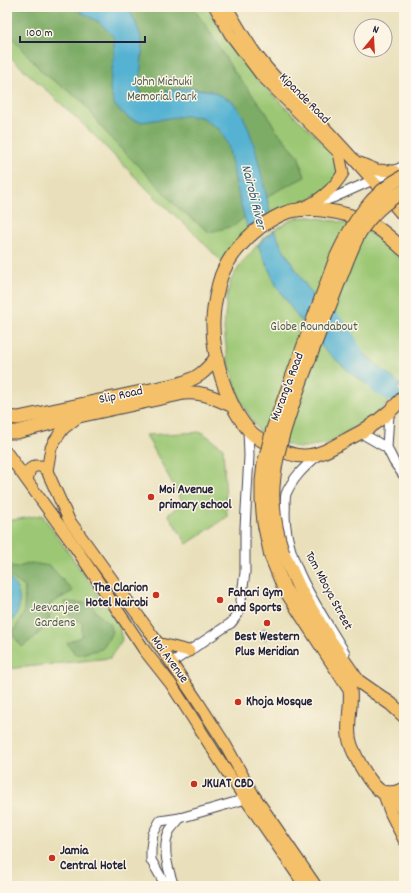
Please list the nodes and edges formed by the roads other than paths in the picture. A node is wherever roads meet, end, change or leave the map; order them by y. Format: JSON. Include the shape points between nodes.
{"nodes":[{"id":1,"x":215,"y":7,"type":"edge"},
{"id":2,"x":228,"y":7,"type":"edge"},
{"id":3,"x":356,"y":161,"type":"junction"},
{"id":4,"x":401,"y":171,"type":"edge"},
{"id":5,"x":374,"y":181,"type":"junction"},
{"id":6,"x":404,"y":191,"type":"edge"},
{"id":7,"x":304,"y":207,"type":"junction"},
{"id":8,"x":404,"y":217,"type":"edge"},
{"id":9,"x":404,"y":250,"type":"edge"},
{"id":10,"x":217,"y":357,"type":"junction"},
{"id":11,"x":404,"y":397,"type":"edge"},
{"id":12,"x":234,"y":406,"type":"junction"},
{"id":13,"x":391,"y":412,"type":"junction"},
{"id":14,"x":79,"y":416,"type":"junction"},
{"id":15,"x":12,"y":418,"type":"edge"},
{"id":16,"x":248,"y":429,"type":"junction"},
{"id":17,"x":7,"y":432,"type":"edge"},
{"id":18,"x":361,"y":433,"type":"junction"},
{"id":19,"x":387,"y":448,"type":"junction"},
{"id":20,"x":7,"y":453,"type":"edge"},
{"id":21,"x":321,"y":453,"type":"junction"},
{"id":22,"x":47,"y":470,"type":"junction"},
{"id":23,"x":404,"y":476,"type":"edge"},
{"id":24,"x":27,"y":480,"type":"junction"},
{"id":25,"x":277,"y":554,"type":"junction"},
{"id":26,"x":157,"y":643,"type":"junction"},
{"id":27,"x":189,"y":651,"type":"junction"},
{"id":28,"x":171,"y":663,"type":"junction"},
{"id":29,"x":361,"y":683,"type":"junction"},
{"id":30,"x":404,"y":716,"type":"edge"},
{"id":31,"x":393,"y":792,"type":"edge"},
{"id":32,"x":246,"y":799,"type":"junction"},
{"id":33,"x":404,"y":815,"type":"edge"},
{"id":34,"x":180,"y":818,"type":"junction"},
{"id":35,"x":404,"y":840,"type":"edge"},
{"id":36,"x":174,"y":886,"type":"edge"},
{"id":37,"x":305,"y":886,"type":"edge"},
{"id":38,"x":316,"y":886,"type":"edge"}],
"edges":[{"from":1,"to":7,"type":"main road","name":"Kipande Road","via":[[230,34],[262,75],[339,153],[343,173],[337,184]]},
{"from":2,"to":3,"type":"main road","name":"Kipande Road","via":[[259,58]]},
{"from":3,"to":4,"type":"main road","name":"Kipande Road","via":[[377,170]]},
{"from":3,"to":5,"type":"main road","name":"Kipande Road"},
{"from":4,"to":5,"type":"street"},
{"from":4,"to":25,"type":"highway","name":"Murang'a Road","bridge":true,"via":[[361,214],[345,239],[272,429],[262,481],[264,523]]},
{"from":5,"to":7,"type":"street"},
{"from":5,"to":8,"type":"main road","name":"Kipande Road"},
{"from":6,"to":25,"type":"highway","name":"Murang'a Road","bridge":true,"via":[[376,214],[357,237],[294,402],[279,448],[273,487]]},
{"from":7,"to":9,"type":"highway","via":[[354,216],[372,224]]},
{"from":7,"to":10,"type":"highway","via":[[275,217],[252,234],[226,266],[219,282],[213,322]]},
{"from":10,"to":12,"type":"highway","via":[[223,384]]},
{"from":10,"to":15,"type":"highway","name":"Slip Road","via":[[199,376],[179,384]]},
{"from":11,"to":13,"type":"highway"},
{"from":12,"to":14,"type":"highway","name":"Slip Road","via":[[196,392]]},
{"from":12,"to":16,"type":"highway"},
{"from":13,"to":18,"type":"highway"},
{"from":13,"to":19,"type":"street"},
{"from":14,"to":17,"type":"highway","name":"Slip Road","via":[[18,432]]},
{"from":14,"to":22,"type":"main road","name":"Slip Road","via":[[57,436],[51,448]]},
{"from":16,"to":21,"type":"highway","via":[[264,442],[289,454],[304,456]]},
{"from":16,"to":27,"type":"street","via":[[246,573],[240,607],[231,623]]},
{"from":18,"to":19,"type":"street"},
{"from":18,"to":21,"type":"highway"},
{"from":19,"to":23,"type":"street"},
{"from":20,"to":24,"type":"main road","name":"Moi Avenue"},
{"from":21,"to":29,"type":"street","name":"Tom Mboya Street","via":[[299,472],[286,496],[289,540],[296,567]]},
{"from":22,"to":24,"type":"main road","via":[[35,466],[30,469]]},
{"from":22,"to":26,"type":"main road","name":"Moi Avenue","via":[[69,520]]},
{"from":24,"to":32,"type":"main road","name":"Moi Avenue","via":[[134,636],[171,684]]},
{"from":25,"to":29,"type":"highway","via":[[328,638]]},
{"from":25,"to":31,"type":"highway","via":[[284,588],[350,690],[348,735],[351,748],[363,771],[379,790]]},
{"from":26,"to":27,"type":"main road"},
{"from":26,"to":28,"type":"main road","name":"Moi Avenue"},
{"from":27,"to":28,"type":"street"},
{"from":28,"to":38,"type":"main road","name":"Moi Avenue","via":[[225,744],[253,794]]},
{"from":29,"to":30,"type":"highway","via":[[393,705]]},
{"from":31,"to":33,"type":"main road"},
{"from":31,"to":35,"type":"main road","via":[[391,814]]},
{"from":32,"to":34,"type":"street"},
{"from":32,"to":37,"type":"main road","name":"Moi Avenue"},
{"from":34,"to":36,"type":"street","via":[[170,830],[165,846]]},
{"from":34,"to":36,"type":"street","via":[[160,821],[153,834],[150,848],[150,860],[162,879]]}]}
